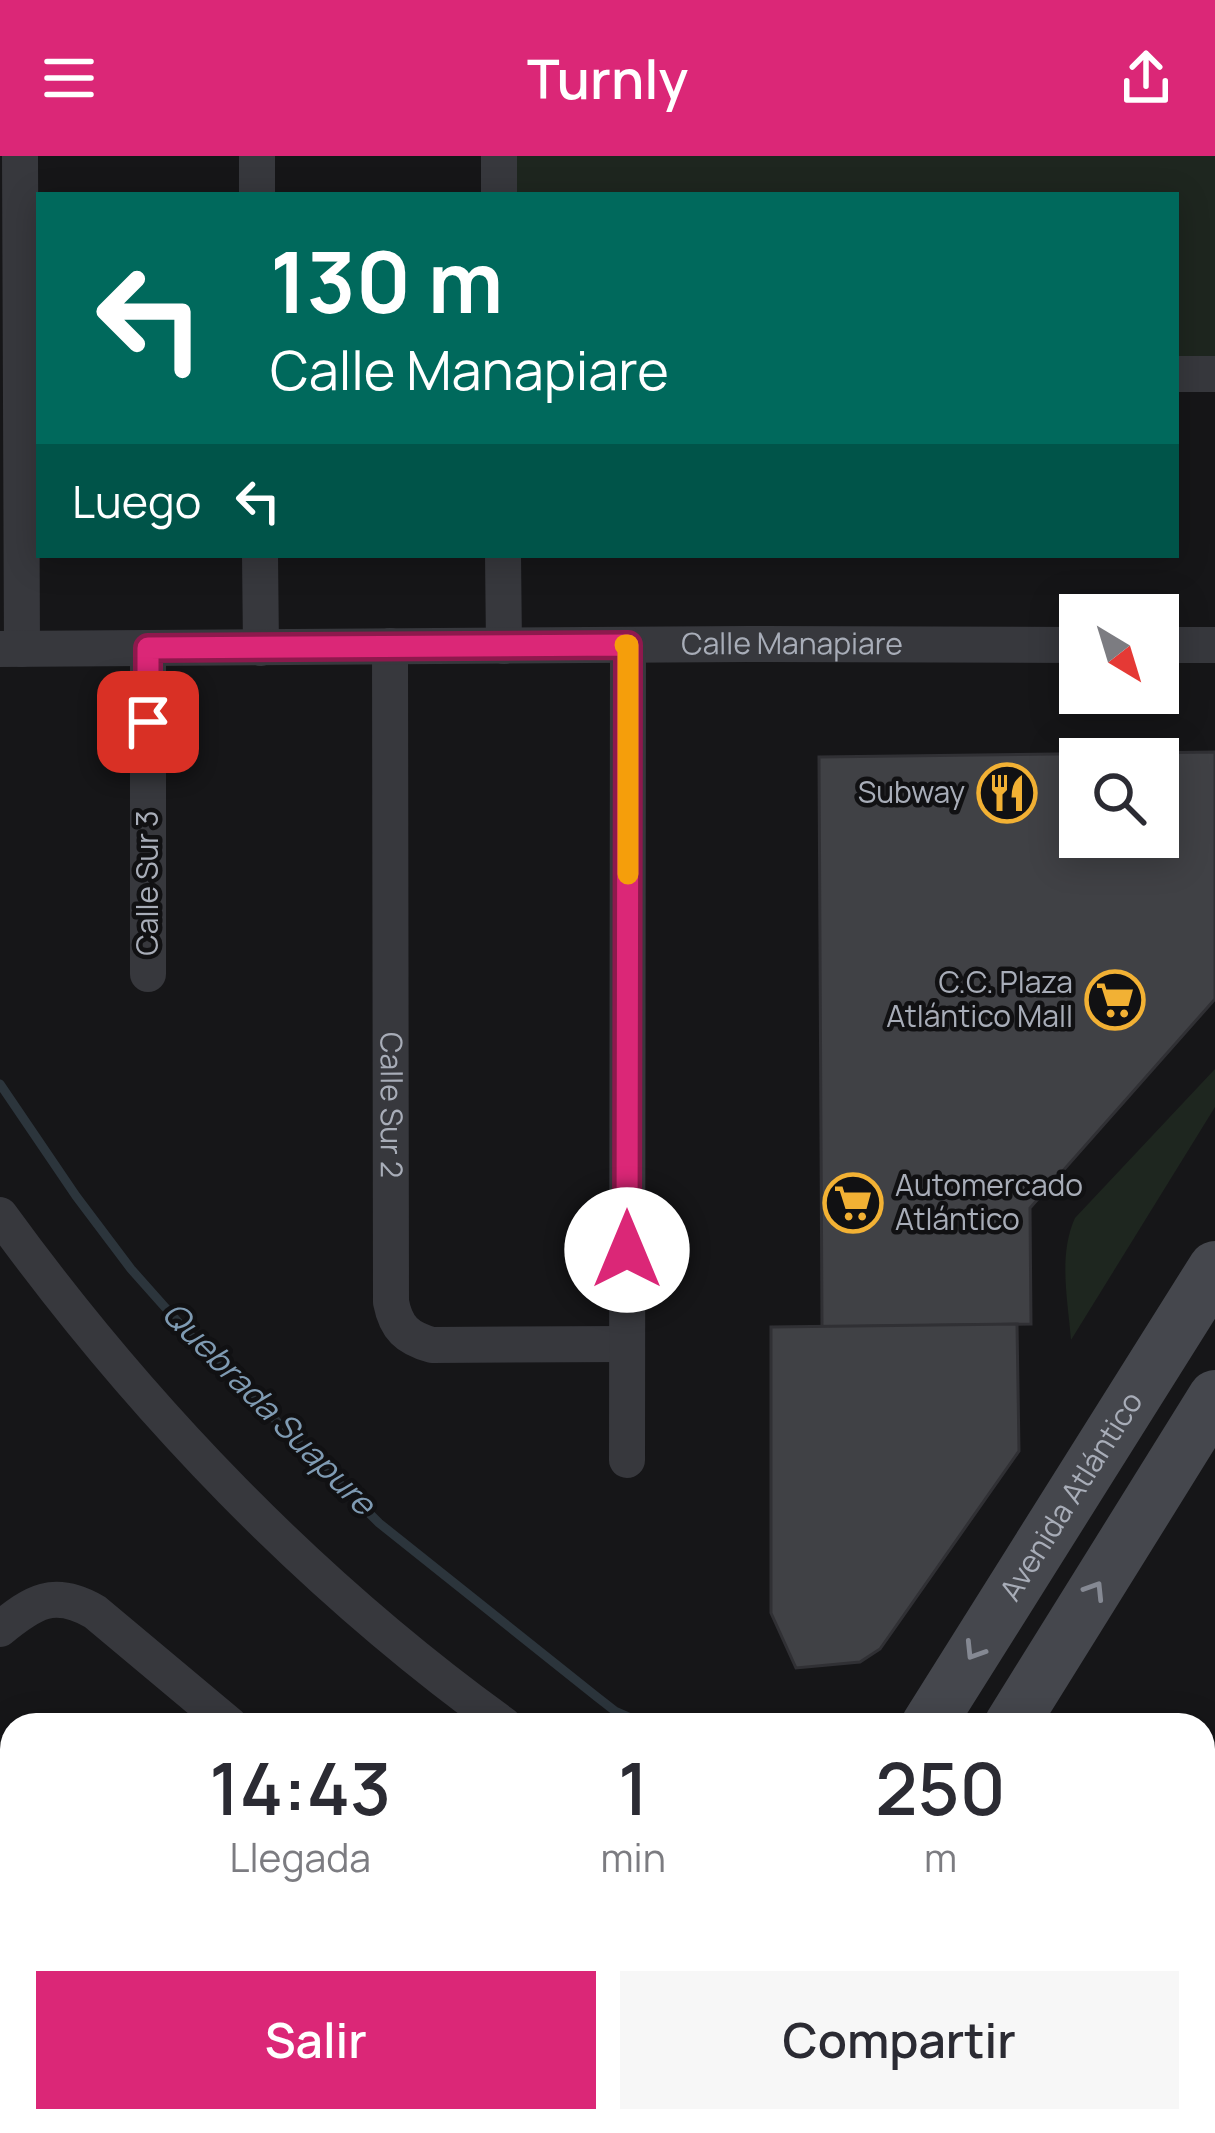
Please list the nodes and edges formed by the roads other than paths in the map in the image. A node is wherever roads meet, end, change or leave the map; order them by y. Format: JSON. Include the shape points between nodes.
{"nodes":[{"id":1,"x":20,"y":156,"type":"edge"},
{"id":2,"x":257,"y":156,"type":"edge"},
{"id":3,"x":499,"y":156,"type":"edge"},
{"id":4,"x":257,"y":192,"type":"edge"},
{"id":5,"x":499,"y":192,"type":"edge"},
{"id":6,"x":1179,"y":374,"type":"edge"},
{"id":7,"x":1215,"y":374,"type":"edge"},
{"id":8,"x":260,"y":558,"type":"edge"},
{"id":9,"x":503,"y":558,"type":"edge"},
{"id":10,"x":1059,"y":644,"type":"edge"},
{"id":11,"x":628,"y":645,"type":"junction"},
{"id":12,"x":1179,"y":645,"type":"edge"},
{"id":13,"x":1215,"y":645,"type":"edge"},
{"id":14,"x":390,"y":646,"type":"junction"},
{"id":15,"x":503,"y":646,"type":"junction"},
{"id":16,"x":148,"y":648,"type":"junction"},
{"id":17,"x":261,"y":648,"type":"junction"},
{"id":18,"x":11,"y":649,"type":"edge"},
{"id":19,"x":148,"y":974,"type":"dead end"},
{"id":20,"x":0,"y":1215,"type":"edge"},
{"id":21,"x":1215,"y":1268,"type":"edge"},
{"id":22,"x":627,"y":1344,"type":"junction"},
{"id":23,"x":1215,"y":1397,"type":"edge"},
{"id":24,"x":1124,"y":1413,"type":"junction"},
{"id":25,"x":1184,"y":1447,"type":"junction"},
{"id":26,"x":627,"y":1460,"type":"dead end"},
{"id":27,"x":0,"y":1629,"type":"edge"},
{"id":28,"x":216,"y":1713,"type":"edge"},
{"id":29,"x":488,"y":1713,"type":"edge"},
{"id":30,"x":936,"y":1713,"type":"edge"},
{"id":31,"x":1018,"y":1713,"type":"edge"}],
"edges":[{"from":1,"to":18,"type":"street"},
{"from":2,"to":4,"type":"street"},
{"from":3,"to":5,"type":"street"},
{"from":6,"to":7,"type":"street"},
{"from":8,"to":17,"type":"street"},
{"from":9,"to":15,"type":"street"},
{"from":10,"to":11,"type":"street","name":"Calle Manapiare"},
{"from":11,"to":15,"type":"street","name":"Calle Manapiare"},
{"from":11,"to":22,"type":"street"},
{"from":12,"to":13,"type":"street"},
{"from":14,"to":15,"type":"street","name":"Calle Manapiare"},
{"from":14,"to":17,"type":"street","name":"Calle Manapiare"},
{"from":14,"to":22,"type":"street","name":"Calle Sur 2","via":[[394,1318],[432,1345]]},
{"from":16,"to":17,"type":"street","name":"Calle Manapiare"},
{"from":16,"to":18,"type":"street","name":"Calle Manapiare"},
{"from":16,"to":19,"type":"street","name":"Calle Sur 3"},
{"from":20,"to":29,"type":"street","via":[[112,1360],[249,1505],[416,1659]]},
{"from":21,"to":24,"type":"main road","name":"Avenida Atlántico"},
{"from":22,"to":26,"type":"street"},
{"from":23,"to":25,"type":"main road"},
{"from":24,"to":25,"type":"main road"},
{"from":24,"to":30,"type":"main road","name":"Avenida Atlántico","one_way":true},
{"from":31,"to":25,"type":"main road","one_way":true},
{"from":27,"to":28,"type":"street","via":[[42,1600],[79,1603]]}]}
